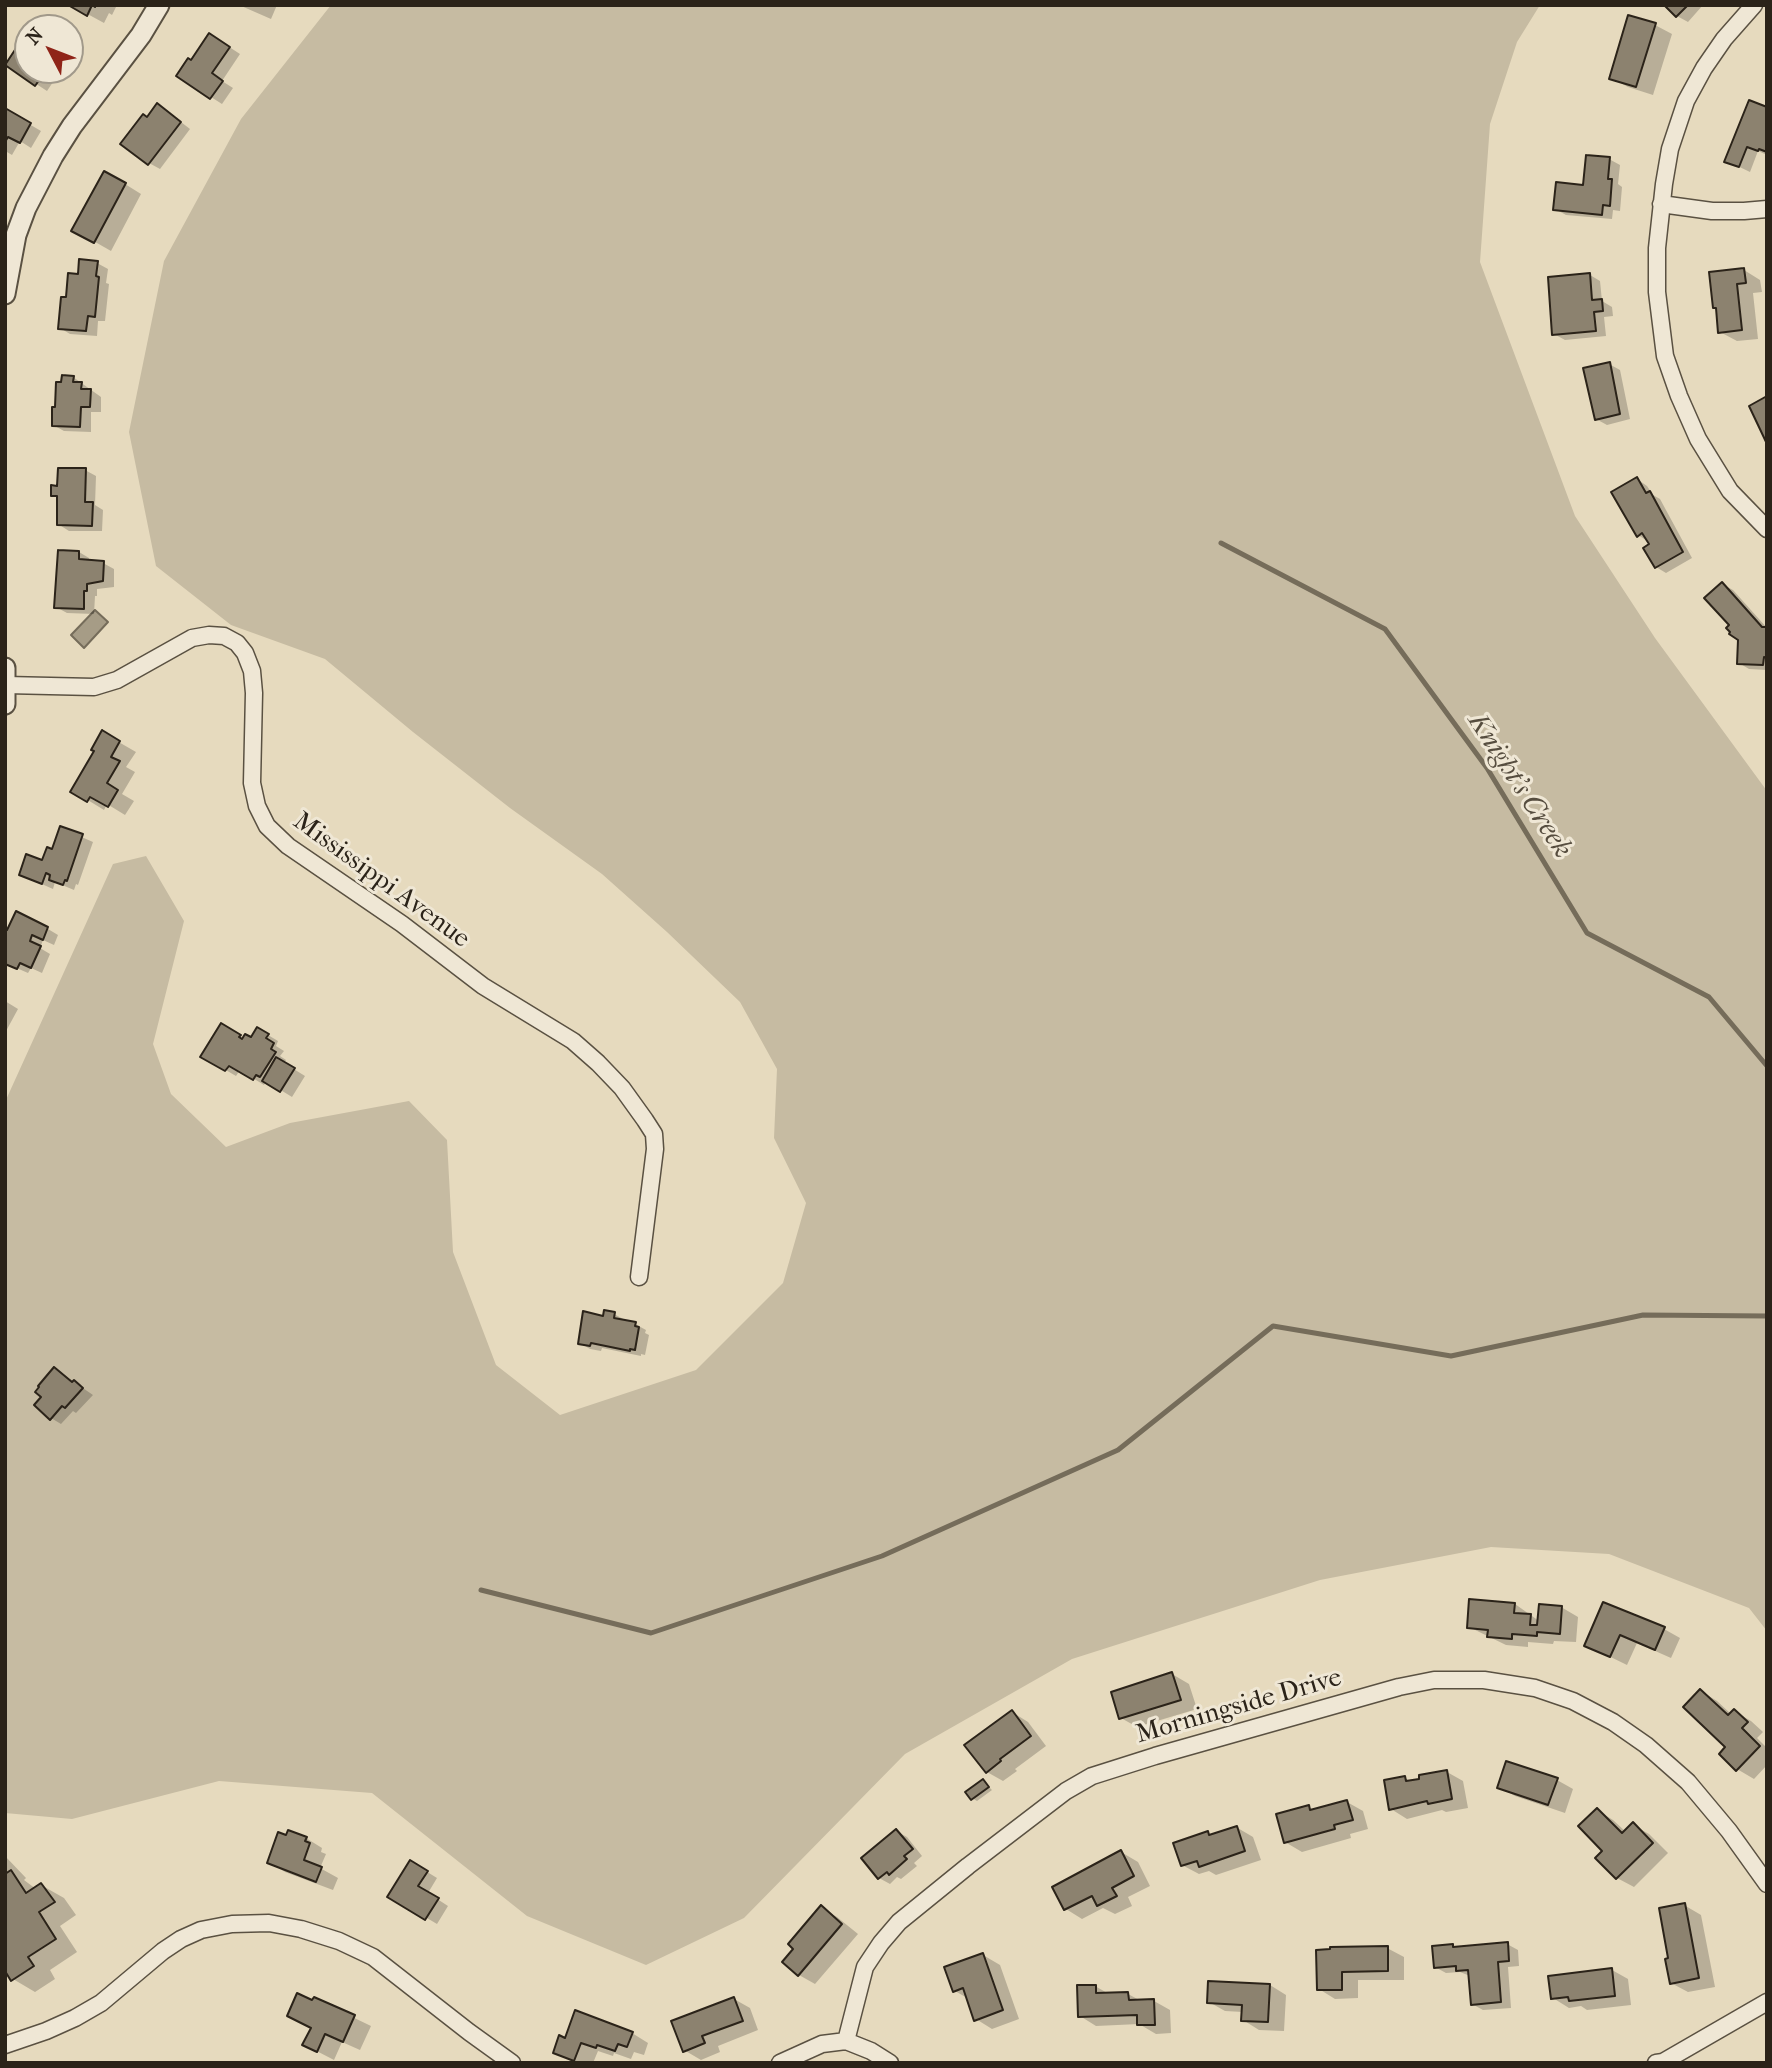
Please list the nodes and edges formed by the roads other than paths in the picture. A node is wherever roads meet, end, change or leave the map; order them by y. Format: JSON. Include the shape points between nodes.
{"nodes":[{"id":1,"x":159,"y":5,"type":"edge"},
{"id":2,"x":1754,"y":5,"type":"edge"},
{"id":3,"x":1661,"y":204,"type":"junction"},
{"id":4,"x":1767,"y":209,"type":"edge"},
{"id":5,"x":5,"y":294,"type":"edge"},
{"id":6,"x":1767,"y":529,"type":"edge"},
{"id":7,"x":6,"y":686,"type":"edge"},
{"id":8,"x":639,"y":1277,"type":"dead end"},
{"id":9,"x":1767,"y":1884,"type":"edge"},
{"id":10,"x":1767,"y":2002,"type":"edge"},
{"id":11,"x":846,"y":2041,"type":"junction"},
{"id":12,"x":5,"y":2045,"type":"edge"},
{"id":13,"x":512,"y":2063,"type":"edge"},
{"id":14,"x":780,"y":2063,"type":"edge"},
{"id":15,"x":890,"y":2063,"type":"edge"},
{"id":16,"x":1656,"y":2063,"type":"edge"}],
"edges":[{"from":1,"to":5,"type":"street","via":[[53,156],[16,235]]},
{"from":2,"to":3,"type":"street","via":[[1724,39],[1686,101],[1670,149]]},
{"from":3,"to":4,"type":"street","via":[[1712,211]]},
{"from":3,"to":6,"type":"street","via":[[1657,292],[1665,356],[1698,439],[1730,491]]},
{"from":7,"to":8,"type":"street","name":"Mississippi Avenue","via":[[94,687],[117,680],[192,638],[224,636],[237,643],[252,671],[252,783],[267,826],[288,846],[483,986],[573,1041],[622,1088],[645,1119],[654,1134],[655,1149]]},
{"from":9,"to":11,"type":"street","name":"Morningside Drive","via":[[1688,1782],[1613,1722],[1535,1688],[1484,1680],[1434,1680],[1155,1756],[1092,1776],[1066,1791],[899,1922],[865,1967]]},
{"from":10,"to":16,"type":"street"},
{"from":11,"to":14,"type":"street","via":[[822,2044]]},
{"from":11,"to":15,"type":"street"},
{"from":12,"to":13,"type":"street","via":[[101,2003],[181,1939],[232,1924],[269,1923],[339,1941],[373,1957]]}]}
